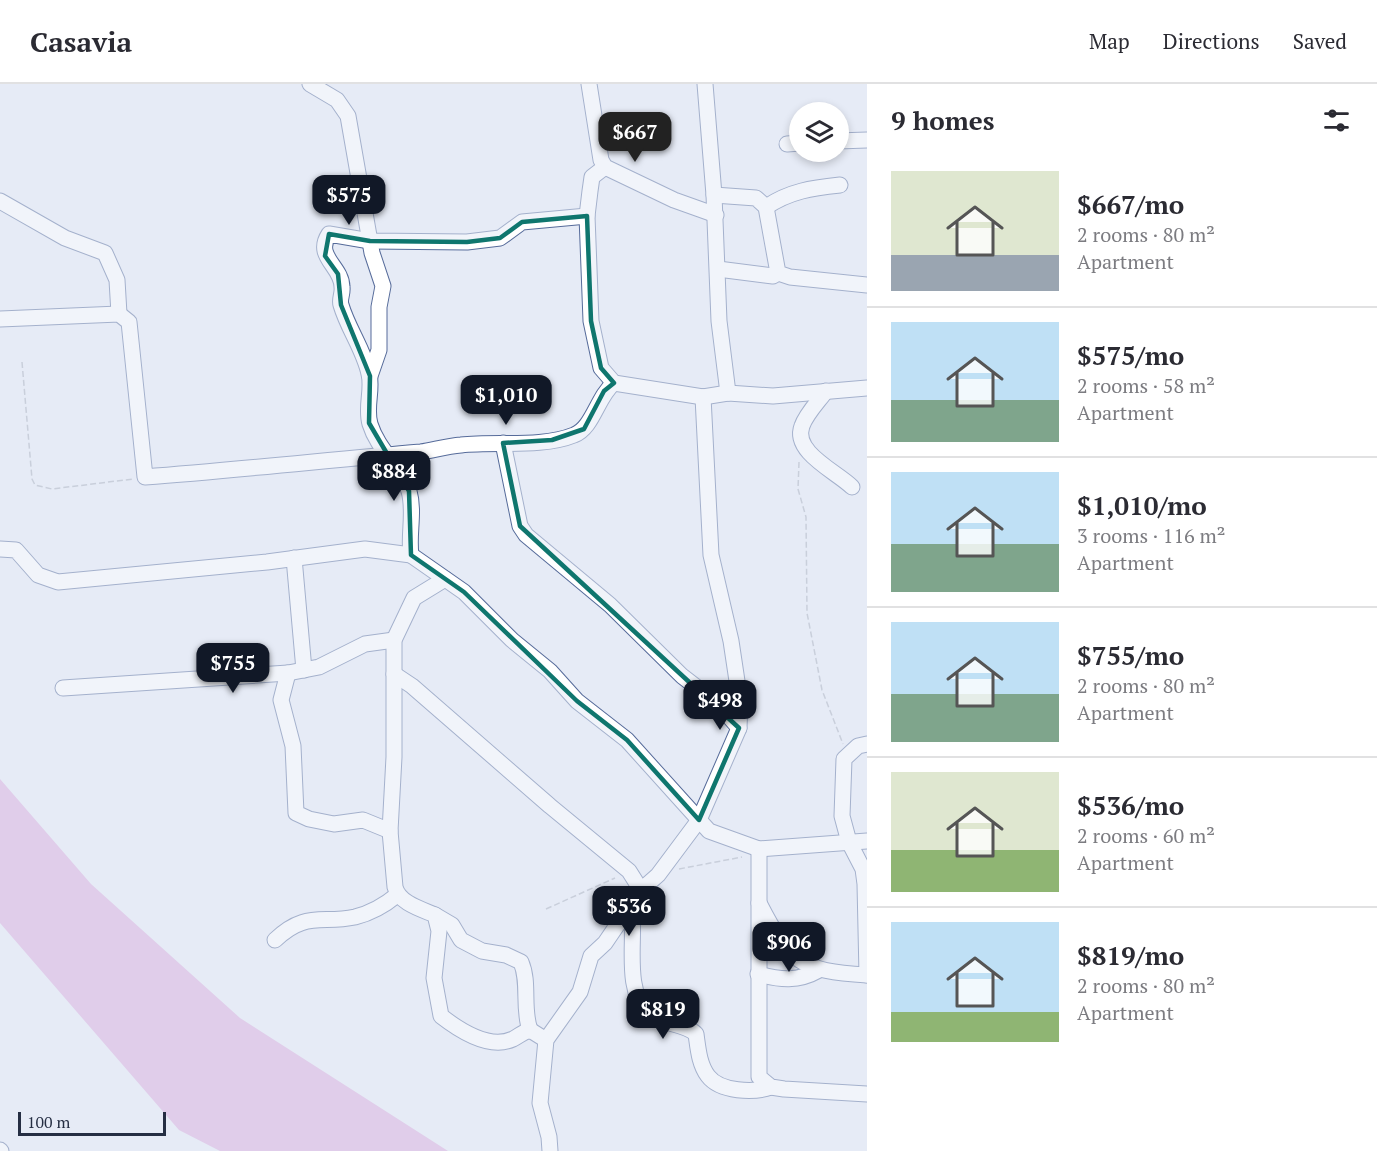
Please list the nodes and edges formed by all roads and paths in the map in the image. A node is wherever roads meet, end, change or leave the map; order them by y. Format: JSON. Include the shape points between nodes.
{"nodes":[{"id":1,"x":310,"y":84,"type":"edge"},
{"id":2,"x":589,"y":84,"type":"edge"},
{"id":3,"x":705,"y":84,"type":"edge"},
{"id":4,"x":867,"y":140,"type":"edge"},
{"id":5,"x":849,"y":141,"type":"edge"},
{"id":6,"x":605,"y":166,"type":"junction"},
{"id":7,"x":840,"y":185,"type":"dead end"},
{"id":8,"x":714,"y":195,"type":"junction"},
{"id":9,"x":0,"y":201,"type":"edge"},
{"id":10,"x":766,"y":207,"type":"junction"},
{"id":11,"x":716,"y":215,"type":"junction"},
{"id":12,"x":587,"y":216,"type":"junction"},
{"id":13,"x":370,"y":241,"type":"junction"},
{"id":14,"x":718,"y":269,"type":"junction"},
{"id":15,"x":778,"y":273,"type":"junction"},
{"id":16,"x":867,"y":285,"type":"edge"},
{"id":17,"x":119,"y":314,"type":"junction"},
{"id":18,"x":0,"y":319,"type":"edge"},
{"id":19,"x":22,"y":362,"type":"dead end"},
{"id":20,"x":370,"y":375,"type":"junction"},
{"id":21,"x":614,"y":382,"type":"junction"},
{"id":22,"x":867,"y":388,"type":"edge"},
{"id":23,"x":826,"y":391,"type":"junction"},
{"id":24,"x":728,"y":393,"type":"junction"},
{"id":25,"x":703,"y":397,"type":"junction"},
{"id":26,"x":503,"y":443,"type":"junction"},
{"id":27,"x":806,"y":450,"type":"junction"},
{"id":28,"x":383,"y":453,"type":"junction"},
{"id":29,"x":145,"y":477,"type":"junction"},
{"id":30,"x":852,"y":487,"type":"dead end"},
{"id":31,"x":0,"y":549,"type":"edge"},
{"id":32,"x":411,"y":555,"type":"junction"},
{"id":33,"x":294,"y":558,"type":"junction"},
{"id":34,"x":445,"y":579,"type":"junction"},
{"id":35,"x":394,"y":640,"type":"junction"},
{"id":36,"x":304,"y":670,"type":"junction"},
{"id":37,"x":288,"y":673,"type":"junction"},
{"id":38,"x":394,"y":674,"type":"junction"},
{"id":39,"x":63,"y":688,"type":"dead end"},
{"id":40,"x":739,"y":728,"type":"junction"},
{"id":41,"x":867,"y":744,"type":"edge"},
{"id":42,"x":849,"y":752,"type":"junction"},
{"id":43,"x":699,"y":820,"type":"junction"},
{"id":44,"x":390,"y":831,"type":"junction"},
{"id":45,"x":867,"y":841,"type":"edge"},
{"id":46,"x":849,"y":842,"type":"junction"},
{"id":47,"x":756,"y":849,"type":"junction"},
{"id":48,"x":678,"y":869,"type":"dead end"},
{"id":49,"x":629,"y":871,"type":"junction"},
{"id":50,"x":641,"y":890,"type":"junction"},
{"id":51,"x":397,"y":895,"type":"junction"},
{"id":52,"x":758,"y":900,"type":"junction"},
{"id":53,"x":631,"y":905,"type":"junction"},
{"id":54,"x":546,"y":909,"type":"dead end"},
{"id":55,"x":435,"y":915,"type":"junction"},
{"id":56,"x":275,"y":940,"type":"dead end"},
{"id":57,"x":819,"y":970,"type":"junction"},
{"id":58,"x":758,"y":974,"type":"junction"},
{"id":59,"x":867,"y":975,"type":"edge"},
{"id":60,"x":530,"y":1030,"type":"junction"},
{"id":61,"x":546,"y":1040,"type":"junction"},
{"id":62,"x":771,"y":1087,"type":"junction"},
{"id":63,"x":867,"y":1094,"type":"edge"},
{"id":64,"x":550,"y":1151,"type":"edge"}],
"edges":[{"from":1,"to":13,"type":"street","via":[[337,100],[348,116]]},
{"from":2,"to":6,"type":"street"},
{"from":3,"to":8,"type":"street"},
{"from":4,"to":5,"type":"street"},
{"from":6,"to":11,"type":"street","via":[[674,200]]},
{"from":6,"to":12,"type":"street","via":[[592,177]]},
{"from":7,"to":10,"type":"street","via":[[801,190]]},
{"from":8,"to":10,"type":"street","via":[[756,198]]},
{"from":8,"to":11,"type":"street"},
{"from":9,"to":17,"type":"street","via":[[65,238],[105,253],[117,280]]},
{"from":10,"to":15,"type":"street"},
{"from":11,"to":14,"type":"street"},
{"from":12,"to":13,"type":"street","via":[[522,222],[500,238],[467,242]]},
{"from":12,"to":21,"type":"street","via":[[591,321],[599,361]]},
{"from":13,"to":20,"type":"street","via":[[383,286],[379,350]]},
{"from":13,"to":20,"type":"street","via":[[329,234],[324,242],[325,256],[343,286],[341,305]]},
{"from":14,"to":15,"type":"street","via":[[773,276]]},
{"from":14,"to":24,"type":"street","via":[[719,321]]},
{"from":15,"to":16,"type":"street"},
{"from":17,"to":18,"type":"street"},
{"from":17,"to":29,"type":"street","via":[[129,322]]},
{"from":19,"to":29,"type":"path","via":[[35,485],[52,489]]},
{"from":20,"to":28,"type":"street","via":[[369,423]]},
{"from":21,"to":25,"type":"street"},
{"from":21,"to":26,"type":"street","via":[[604,391],[584,429],[575,435]]},
{"from":22,"to":23,"type":"street"},
{"from":23,"to":24,"type":"street","via":[[773,396]]},
{"from":23,"to":27,"type":"street","via":[[802,426],[800,436]]},
{"from":24,"to":25,"type":"street"},
{"from":25,"to":40,"type":"street","via":[[711,555],[731,641],[740,701]]},
{"from":26,"to":28,"type":"street"},
{"from":26,"to":40,"type":"street","via":[[520,526],[526,535],[609,605],[682,676],[717,703]]},
{"from":27,"to":30,"type":"street"},
{"from":27,"to":42,"type":"path","via":[[800,459],[798,478],[807,517],[807,613],[822,690],[840,741]]},
{"from":28,"to":29,"type":"street"},
{"from":28,"to":32,"type":"street","via":[[409,491]]},
{"from":31,"to":33,"type":"street","via":[[16,550],[38,575],[58,582]]},
{"from":32,"to":33,"type":"street","via":[[365,549]]},
{"from":32,"to":34,"type":"street"},
{"from":33,"to":36,"type":"street"},
{"from":34,"to":35,"type":"street","via":[[414,598]]},
{"from":34,"to":43,"type":"street","via":[[550,671],[577,701],[627,740]]},
{"from":35,"to":36,"type":"street","via":[[365,645]]},
{"from":35,"to":38,"type":"street"},
{"from":36,"to":37,"type":"street"},
{"from":37,"to":39,"type":"street"},
{"from":37,"to":44,"type":"street","via":[[281,700],[293,746],[296,813],[334,824],[363,820]]},
{"from":38,"to":44,"type":"street"},
{"from":38,"to":49,"type":"street"},
{"from":40,"to":43,"type":"street"},
{"from":41,"to":42,"type":"street"},
{"from":42,"to":46,"type":"street","via":[[844,759],[842,816]]},
{"from":43,"to":47,"type":"street","via":[[709,831]]},
{"from":43,"to":50,"type":"street","via":[[658,875]]},
{"from":44,"to":51,"type":"street"},
{"from":45,"to":46,"type":"street"},
{"from":46,"to":47,"type":"street"},
{"from":46,"to":59,"type":"street","via":[[863,868]]},
{"from":47,"to":48,"type":"path","via":[[738,859]]},
{"from":47,"to":52,"type":"street"},
{"from":49,"to":50,"type":"street"},
{"from":49,"to":54,"type":"path"},
{"from":50,"to":53,"type":"street"},
{"from":51,"to":55,"type":"street"},
{"from":51,"to":56,"type":"street","via":[[383,906],[355,917],[311,919],[285,930]]},
{"from":52,"to":57,"type":"street","via":[[784,949]]},
{"from":52,"to":58,"type":"street"},
{"from":53,"to":61,"type":"street","via":[[591,956],[580,992]]},
{"from":53,"to":62,"type":"street","via":[[630,955],[639,997],[648,1014],[696,1034],[701,1064],[709,1078],[731,1089]]},
{"from":55,"to":60,"type":"street","via":[[471,946],[521,962]]},
{"from":55,"to":60,"type":"street","via":[[439,931],[434,978],[441,1016],[463,1033],[493,1042],[511,1040]]},
{"from":57,"to":58,"type":"street","via":[[807,977],[782,980]]},
{"from":57,"to":59,"type":"street"},
{"from":58,"to":62,"type":"street","via":[[757,1068],[759,1077]]},
{"from":60,"to":61,"type":"street"},
{"from":61,"to":64,"type":"street","via":[[540,1103]]},
{"from":62,"to":63,"type":"street"}]}
